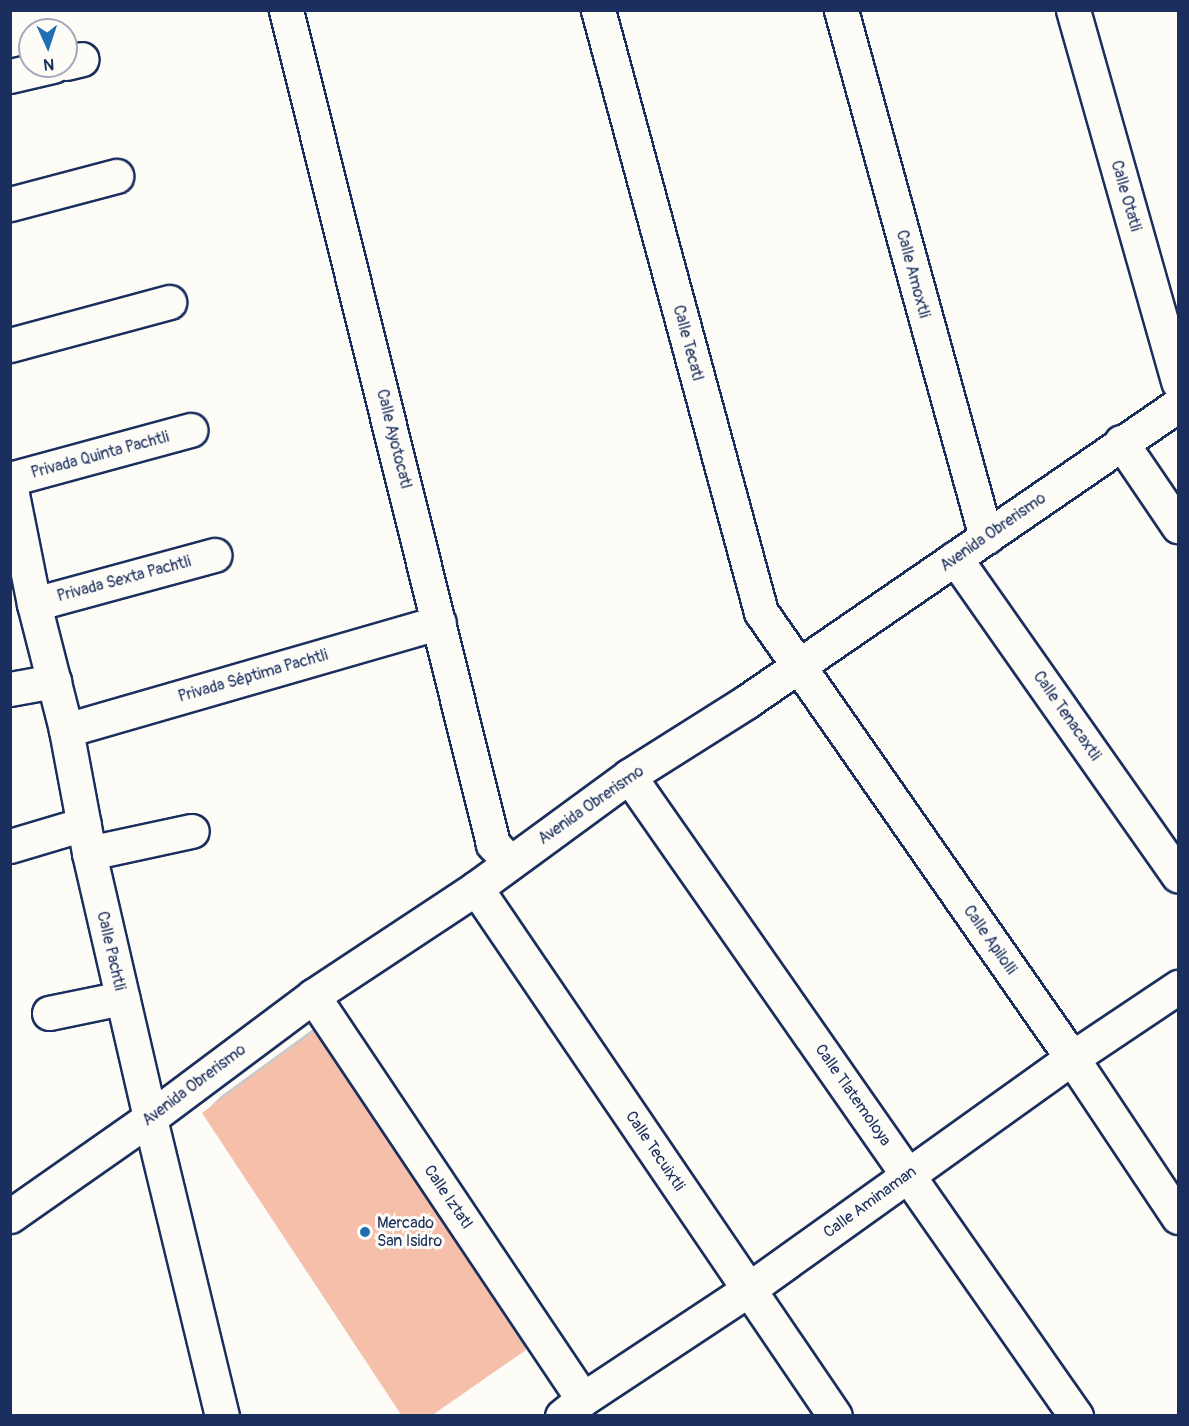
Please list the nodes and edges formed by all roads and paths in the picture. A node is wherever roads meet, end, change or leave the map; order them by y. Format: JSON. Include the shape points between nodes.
{"nodes":[{"id":1,"x":286,"y":10,"type":"edge"},
{"id":2,"x":598,"y":10,"type":"edge"},
{"id":3,"x":841,"y":10,"type":"edge"},
{"id":4,"x":1073,"y":10,"type":"edge"},
{"id":5,"x":116,"y":176,"type":"dead end"},
{"id":6,"x":10,"y":204,"type":"edge"},
{"id":7,"x":169,"y":302,"type":"dead end"},
{"id":8,"x":10,"y":345,"type":"edge"},
{"id":9,"x":1179,"y":382,"type":"edge"},
{"id":10,"x":1179,"y":405,"type":"edge"},
{"id":11,"x":190,"y":430,"type":"dead end"},
{"id":12,"x":1121,"y":442,"type":"junction"},
{"id":13,"x":11,"y":490,"type":"edge"},
{"id":14,"x":1179,"y":526,"type":"edge"},
{"id":15,"x":986,"y":537,"type":"junction"},
{"id":16,"x":214,"y":555,"type":"dead end"},
{"id":17,"x":955,"y":558,"type":"junction"},
{"id":18,"x":34,"y":603,"type":"junction"},
{"id":19,"x":440,"y":622,"type":"junction"},
{"id":20,"x":798,"y":666,"type":"junction"},
{"id":21,"x":54,"y":681,"type":"junction"},
{"id":22,"x":10,"y":689,"type":"edge"},
{"id":23,"x":66,"y":730,"type":"junction"},
{"id":24,"x":629,"y":776,"type":"junction"},
{"id":25,"x":192,"y":831,"type":"dead end"},
{"id":26,"x":86,"y":839,"type":"junction"},
{"id":27,"x":10,"y":846,"type":"edge"},
{"id":28,"x":510,"y":862,"type":"junction"},
{"id":29,"x":1179,"y":875,"type":"edge"},
{"id":30,"x":476,"y":888,"type":"junction"},
{"id":31,"x":1179,"y":987,"type":"edge"},
{"id":32,"x":313,"y":996,"type":"junction"},
{"id":33,"x":122,"y":998,"type":"junction"},
{"id":34,"x":49,"y":1013,"type":"dead end"},
{"id":35,"x":1072,"y":1058,"type":"junction"},
{"id":36,"x":150,"y":1118,"type":"junction"},
{"id":37,"x":909,"y":1174,"type":"junction"},
{"id":38,"x":10,"y":1216,"type":"edge"},
{"id":39,"x":1179,"y":1217,"type":"edge"},
{"id":40,"x":749,"y":1289,"type":"junction"},
{"id":41,"x":573,"y":1407,"type":"edge"},
{"id":42,"x":222,"y":1416,"type":"edge"},
{"id":43,"x":835,"y":1416,"type":"edge"},
{"id":44,"x":1076,"y":1416,"type":"edge"}],
"edges":[{"from":1,"to":19,"type":"street","name":"Calle Ayotocatl"},
{"from":2,"to":20,"type":"street","name":"Calle Tecatl","via":[[761,612]]},
{"from":3,"to":15,"type":"street","name":"Calle Amoxtli"},
{"from":4,"to":9,"type":"street","name":"Calle Otatli"},
{"from":5,"to":6,"type":"street"},
{"from":7,"to":8,"type":"street"},
{"from":10,"to":12,"type":"street","name":"Avenida Obrerismo"},
{"from":11,"to":13,"type":"street","name":"Privada Quinta Pachtli"},
{"from":12,"to":14,"type":"street"},
{"from":12,"to":15,"type":"street","name":"Avenida Obrerismo"},
{"from":13,"to":18,"type":"street","name":"Calle Pachtli"},
{"from":15,"to":17,"type":"street","name":"Avenida Obrerismo"},
{"from":16,"to":18,"type":"street","name":"Privada Sexta Pachtli"},
{"from":17,"to":20,"type":"street","name":"Avenida Obrerismo"},
{"from":17,"to":29,"type":"street","name":"Calle Tenacaxtli"},
{"from":18,"to":21,"type":"street","name":"Calle Pachtli"},
{"from":19,"to":23,"type":"street","name":"Privada Séptima Pachtli"},
{"from":19,"to":28,"type":"street","name":"Calle Ayotocatl","via":[[493,844]]},
{"from":20,"to":24,"type":"street","name":"Avenida Obrerismo"},
{"from":20,"to":35,"type":"street","name":"Calle Apilolli"},
{"from":21,"to":22,"type":"street"},
{"from":21,"to":23,"type":"street","name":"Calle Pachtli"},
{"from":23,"to":26,"type":"street","name":"Calle Pachtli"},
{"from":24,"to":28,"type":"street","name":"Avenida Obrerismo"},
{"from":24,"to":37,"type":"street","name":"Calle Tlatemoloya"},
{"from":25,"to":26,"type":"street"},
{"from":26,"to":27,"type":"street"},
{"from":26,"to":33,"type":"street","name":"Calle Pachtli"},
{"from":28,"to":30,"type":"street","name":"Avenida Obrerismo"},
{"from":30,"to":32,"type":"street","name":"Avenida Obrerismo"},
{"from":30,"to":40,"type":"street","name":"Calle Tecuixtli"},
{"from":31,"to":35,"type":"street","name":"Calle Aminaman"},
{"from":32,"to":36,"type":"street","name":"Avenida Obrerismo"},
{"from":32,"to":41,"type":"street","name":"Calle Iztatl"},
{"from":33,"to":34,"type":"street"},
{"from":33,"to":36,"type":"street","name":"Calle Pachtli"},
{"from":35,"to":37,"type":"street","name":"Calle Aminaman"},
{"from":35,"to":39,"type":"street","name":"Calle Apilolli"},
{"from":36,"to":38,"type":"street","name":"Avenida Obrerismo"},
{"from":36,"to":42,"type":"street","name":"Calle Pachtli"},
{"from":37,"to":40,"type":"street","name":"Calle Aminaman"},
{"from":37,"to":44,"type":"street","name":"Calle Tlatemoloya"},
{"from":40,"to":41,"type":"street","name":"Calle Aminaman"},
{"from":40,"to":43,"type":"street","name":"Calle Tecuixtli"}]}
